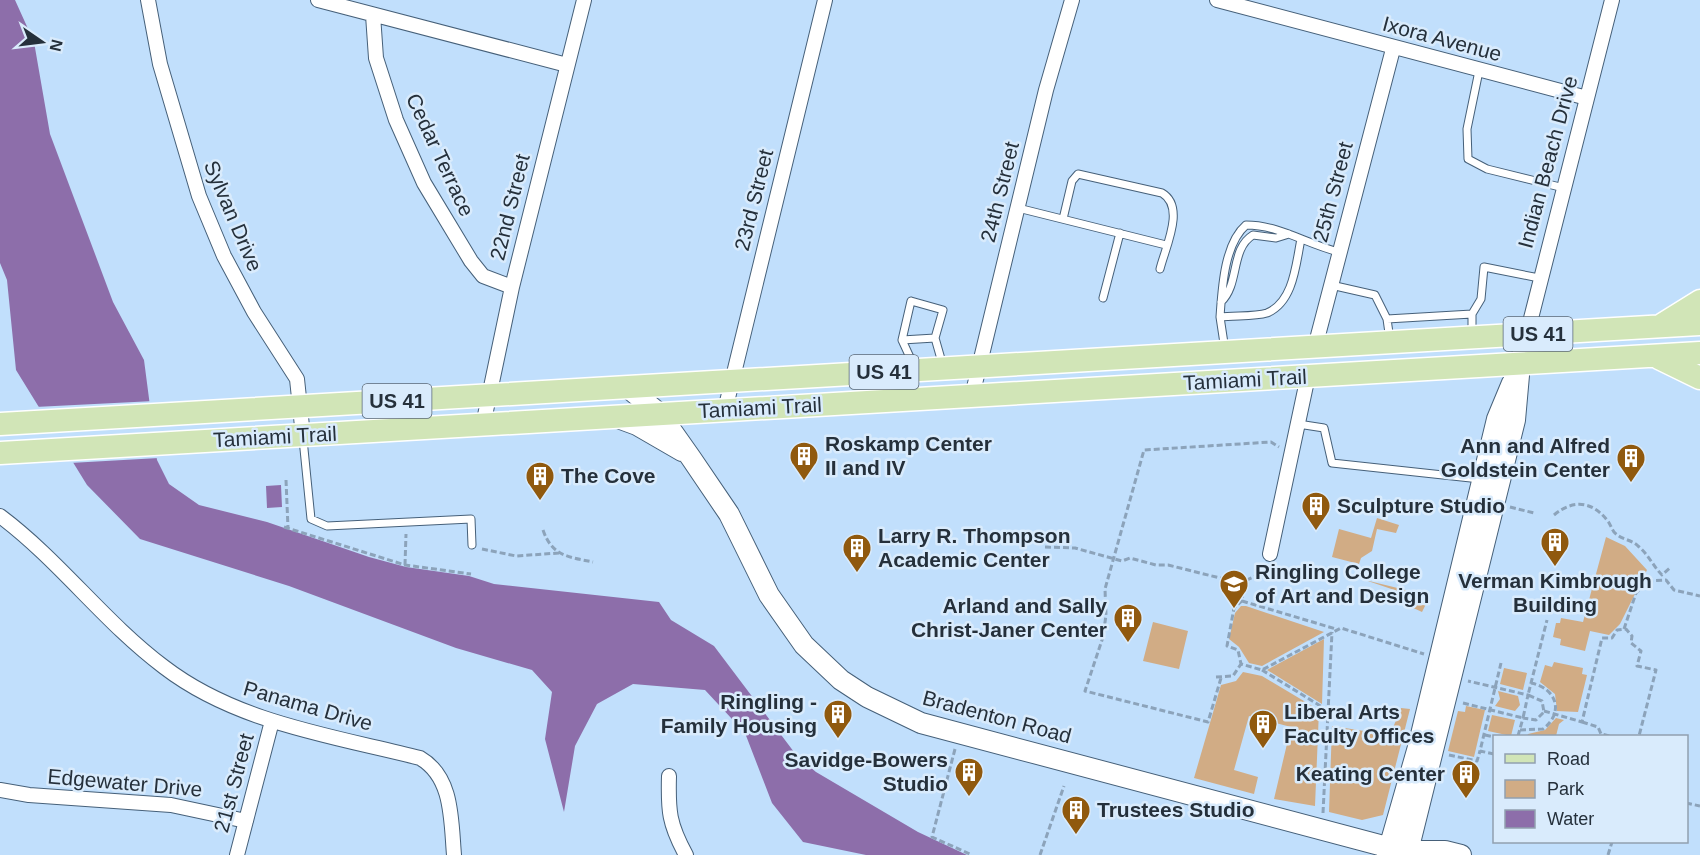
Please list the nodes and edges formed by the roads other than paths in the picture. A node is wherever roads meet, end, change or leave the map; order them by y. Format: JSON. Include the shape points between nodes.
{"nodes":[{"id":1,"x":148,"y":0,"type":"edge"},
{"id":2,"x":318,"y":0,"type":"edge"},
{"id":3,"x":584,"y":0,"type":"edge"},
{"id":4,"x":825,"y":0,"type":"edge"},
{"id":5,"x":1072,"y":0,"type":"edge"},
{"id":6,"x":1217,"y":0,"type":"edge"},
{"id":7,"x":1612,"y":0,"type":"edge"},
{"id":8,"x":373,"y":15,"type":"junction"},
{"id":9,"x":1393,"y":49,"type":"junction"},
{"id":10,"x":567,"y":65,"type":"junction"},
{"id":11,"x":1479,"y":71,"type":"junction"},
{"id":12,"x":1587,"y":98,"type":"junction"},
{"id":13,"x":1564,"y":188,"type":"junction"},
{"id":14,"x":1018,"y":208,"type":"junction"},
{"id":15,"x":1063,"y":219,"type":"junction"},
{"id":16,"x":1120,"y":233,"type":"junction"},
{"id":17,"x":1289,"y":234,"type":"junction"},
{"id":18,"x":1301,"y":239,"type":"junction"},
{"id":19,"x":1166,"y":245,"type":"junction"},
{"id":20,"x":1339,"y":252,"type":"junction"},
{"id":21,"x":1160,"y":269,"type":"dead end"},
{"id":22,"x":1539,"y":278,"type":"junction"},
{"id":23,"x":1331,"y":285,"type":"junction"},
{"id":24,"x":512,"y":287,"type":"junction"},
{"id":25,"x":1103,"y":298,"type":"dead end"},
{"id":26,"x":1700,"y":301,"type":"edge"},
{"id":27,"x":1221,"y":302,"type":"junction"},
{"id":28,"x":1472,"y":314,"type":"junction"},
{"id":29,"x":1220,"y":317,"type":"junction"},
{"id":30,"x":1387,"y":319,"type":"junction"},
{"id":31,"x":1700,"y":324,"type":"edge"},
{"id":32,"x":1658,"y":327,"type":"junction"},
{"id":33,"x":1527,"y":334,"type":"junction"},
{"id":34,"x":935,"y":338,"type":"junction"},
{"id":35,"x":1472,"y":338,"type":"junction"},
{"id":36,"x":902,"y":340,"type":"junction"},
{"id":37,"x":1384,"y":343,"type":"junction"},
{"id":38,"x":1315,"y":347,"type":"junction"},
{"id":39,"x":1226,"y":352,"type":"junction"},
{"id":40,"x":1700,"y":353,"type":"edge"},
{"id":41,"x":1655,"y":356,"type":"junction"},
{"id":42,"x":1520,"y":364,"type":"junction"},
{"id":43,"x":979,"y":366,"type":"junction"},
{"id":44,"x":944,"y":369,"type":"junction"},
{"id":45,"x":916,"y":370,"type":"junction"},
{"id":46,"x":1308,"y":376,"type":"junction"},
{"id":47,"x":1700,"y":378,"type":"edge"},
{"id":48,"x":1252,"y":379,"type":"junction"},
{"id":49,"x":732,"y":381,"type":"junction"},
{"id":50,"x":627,"y":387,"type":"junction"},
{"id":51,"x":489,"y":395,"type":"junction"},
{"id":52,"x":972,"y":396,"type":"junction"},
{"id":53,"x":302,"y":407,"type":"junction"},
{"id":54,"x":725,"y":411,"type":"junction"},
{"id":55,"x":660,"y":414,"type":"junction"},
{"id":56,"x":612,"y":417,"type":"junction"},
{"id":57,"x":0,"y":424,"type":"edge"},
{"id":58,"x":483,"y":424,"type":"junction"},
{"id":59,"x":1298,"y":424,"type":"junction"},
{"id":60,"x":303,"y":436,"type":"junction"},
{"id":61,"x":0,"y":453,"type":"edge"},
{"id":62,"x":691,"y":458,"type":"junction"},
{"id":63,"x":1482,"y":480,"type":"junction"},
{"id":64,"x":0,"y":516,"type":"edge"},
{"id":65,"x":472,"y":545,"type":"road end"},
{"id":66,"x":1270,"y":554,"type":"road end"},
{"id":67,"x":272,"y":721,"type":"junction"},
{"id":68,"x":669,"y":776,"type":"dead end"},
{"id":69,"x":0,"y":790,"type":"edge"},
{"id":70,"x":246,"y":821,"type":"junction"},
{"id":71,"x":1402,"y":852,"type":"edge"},
{"id":72,"x":237,"y":855,"type":"edge"},
{"id":73,"x":454,"y":855,"type":"edge"},
{"id":74,"x":686,"y":855,"type":"edge"},
{"id":75,"x":1461,"y":855,"type":"edge"}],
"edges":[{"from":1,"to":53,"type":"street","name":"Sylvan Drive","via":[[160,64],[199,196],[234,275],[297,379]]},
{"from":2,"to":8,"type":"street"},
{"from":3,"to":10,"type":"street","name":"22nd Street"},
{"from":4,"to":49,"type":"street","name":"23rd Street"},
{"from":5,"to":14,"type":"street","name":"24th Street"},
{"from":6,"to":9,"type":"street","name":"Ixora Avenue"},
{"from":7,"to":12,"type":"street","name":"Indian Beach Drive"},
{"from":8,"to":10,"type":"street"},
{"from":8,"to":24,"type":"street","name":"Cedar Terrace","via":[[376,58],[396,120],[424,183],[483,276]]},
{"from":9,"to":11,"type":"street","name":"Ixora Avenue"},
{"from":9,"to":20,"type":"street","name":"25th Street"},
{"from":10,"to":24,"type":"street","name":"22nd Street"},
{"from":11,"to":12,"type":"street","name":"Ixora Avenue"},
{"from":11,"to":13,"type":"lane","via":[[1467,129],[1468,159],[1487,169]]},
{"from":12,"to":13,"type":"street","name":"Indian Beach Drive"},
{"from":13,"to":22,"type":"street","name":"Indian Beach Drive"},
{"from":14,"to":15,"type":"lane"},
{"from":14,"to":43,"type":"street","name":"24th Street"},
{"from":15,"to":16,"type":"lane"},
{"from":15,"to":19,"type":"lane","via":[[1072,181],[1078,174],[1155,191],[1168,197],[1173,207]]},
{"from":16,"to":19,"type":"lane"},
{"from":16,"to":25,"type":"lane"},
{"from":17,"to":18,"type":"lane"},
{"from":17,"to":27,"type":"lane","via":[[1276,238],[1253,235],[1246,239],[1231,290]]},
{"from":17,"to":27,"type":"lane","via":[[1262,225],[1246,225],[1234,238]]},
{"from":18,"to":20,"type":"lane"},
{"from":18,"to":29,"type":"lane","via":[[1290,288],[1281,301],[1267,312]]},
{"from":19,"to":21,"type":"lane"},
{"from":20,"to":23,"type":"street","name":"25th Street"},
{"from":22,"to":28,"type":"lane","via":[[1484,267],[1481,299]]},
{"from":22,"to":33,"type":"street","name":"Indian Beach Drive"},
{"from":23,"to":30,"type":"lane","via":[[1375,295]]},
{"from":23,"to":38,"type":"street","name":"25th Street"},
{"from":24,"to":51,"type":"street","name":"22nd Street"},
{"from":26,"to":32,"type":"main road"},
{"from":27,"to":29,"type":"lane"},
{"from":28,"to":30,"type":"lane"},
{"from":28,"to":35,"type":"lane"},
{"from":29,"to":39,"type":"lane"},
{"from":30,"to":37,"type":"lane"},
{"from":31,"to":32,"type":"main road","name":"Tamiami Trail","number":"US 41"},
{"from":32,"to":33,"type":"main road","name":"Tamiami Trail","number":"US 41"},
{"from":33,"to":35,"type":"main road","name":"Tamiami Trail","number":"US 41"},
{"from":33,"to":42,"type":"street"},
{"from":34,"to":36,"type":"lane"},
{"from":34,"to":36,"type":"lane","via":[[943,310],[912,301]]},
{"from":34,"to":44,"type":"lane"},
{"from":35,"to":37,"type":"main road","name":"Tamiami Trail","number":"US 41"},
{"from":36,"to":45,"type":"lane"},
{"from":37,"to":38,"type":"main road","name":"Tamiami Trail","number":"US 41"},
{"from":37,"to":46,"type":"main road","via":[[1334,360]]},
{"from":38,"to":39,"type":"main road","name":"Tamiami Trail","number":"US 41"},
{"from":38,"to":48,"type":"main road","via":[[1300,362]]},
{"from":39,"to":43,"type":"main road","name":"Tamiami Trail","number":"US 41"},
{"from":40,"to":41,"type":"main road","name":"Tamiami Trail","number":"US 41"},
{"from":41,"to":42,"type":"main road","name":"Tamiami Trail","number":"US 41"},
{"from":41,"to":47,"type":"main road"},
{"from":42,"to":46,"type":"main road","name":"Tamiami Trail","number":"US 41"},
{"from":42,"to":63,"type":"street","via":[[1497,419]]},
{"from":42,"to":71,"type":"street","via":[[1515,420]]},
{"from":43,"to":44,"type":"main road","name":"Tamiami Trail","number":"US 41"},
{"from":43,"to":52,"type":"street","name":"24th Street"},
{"from":44,"to":45,"type":"main road","name":"Tamiami Trail","number":"US 41"},
{"from":45,"to":49,"type":"main road","name":"Tamiami Trail","number":"US 41"},
{"from":46,"to":48,"type":"main road","name":"Tamiami Trail","number":"US 41"},
{"from":46,"to":59,"type":"street"},
{"from":48,"to":52,"type":"main road","name":"Tamiami Trail","number":"US 41"},
{"from":49,"to":50,"type":"main road","name":"Tamiami Trail","number":"US 41"},
{"from":49,"to":54,"type":"street","name":"23rd Street"},
{"from":50,"to":51,"type":"main road","name":"Tamiami Trail","number":"US 41"},
{"from":50,"to":55,"type":"street","name":"Bradenton Road"},
{"from":51,"to":53,"type":"main road","name":"Tamiami Trail","number":"US 41"},
{"from":51,"to":58,"type":"street","name":"22nd Street"},
{"from":52,"to":54,"type":"main road","name":"Tamiami Trail","number":"US 41"},
{"from":53,"to":57,"type":"main road","name":"Tamiami Trail","number":"US 41"},
{"from":53,"to":60,"type":"street","name":"Sylvan Drive"},
{"from":54,"to":55,"type":"main road","name":"Tamiami Trail","number":"US 41"},
{"from":55,"to":56,"type":"main road","name":"Tamiami Trail","number":"US 41"},
{"from":55,"to":62,"type":"street","name":"Bradenton Road"},
{"from":56,"to":58,"type":"main road","name":"Tamiami Trail","number":"US 41"},
{"from":56,"to":62,"type":"street","name":"Bradenton Road","via":[[637,424]]},
{"from":58,"to":60,"type":"main road","name":"Tamiami Trail","number":"US 41"},
{"from":59,"to":63,"type":"lane","via":[[1324,428],[1332,463]]},
{"from":59,"to":66,"type":"street"},
{"from":60,"to":61,"type":"main road","name":"Tamiami Trail","number":"US 41"},
{"from":60,"to":65,"type":"lane","via":[[311,519],[327,526],[471,519]]},
{"from":62,"to":71,"type":"street","name":"Bradenton Road","via":[[729,514],[785,620],[824,665],[867,697],[921,723]]},
{"from":63,"to":71,"type":"street","via":[[1418,747]]},
{"from":64,"to":67,"type":"street","name":"Panama Drive","via":[[38,545],[119,628],[166,669],[231,707]]},
{"from":67,"to":70,"type":"street","name":"21st Street"},
{"from":67,"to":73,"type":"street","name":"Panama Drive","via":[[420,758],[429,764],[445,784]]},
{"from":68,"to":74,"type":"street","via":[[670,824]]},
{"from":69,"to":70,"type":"street","name":"Edgewater Drive","via":[[171,805]]},
{"from":70,"to":72,"type":"street","name":"21st Street"},
{"from":71,"to":75,"type":"street","name":"Bradenton Road","via":[[1445,851]]}]}
